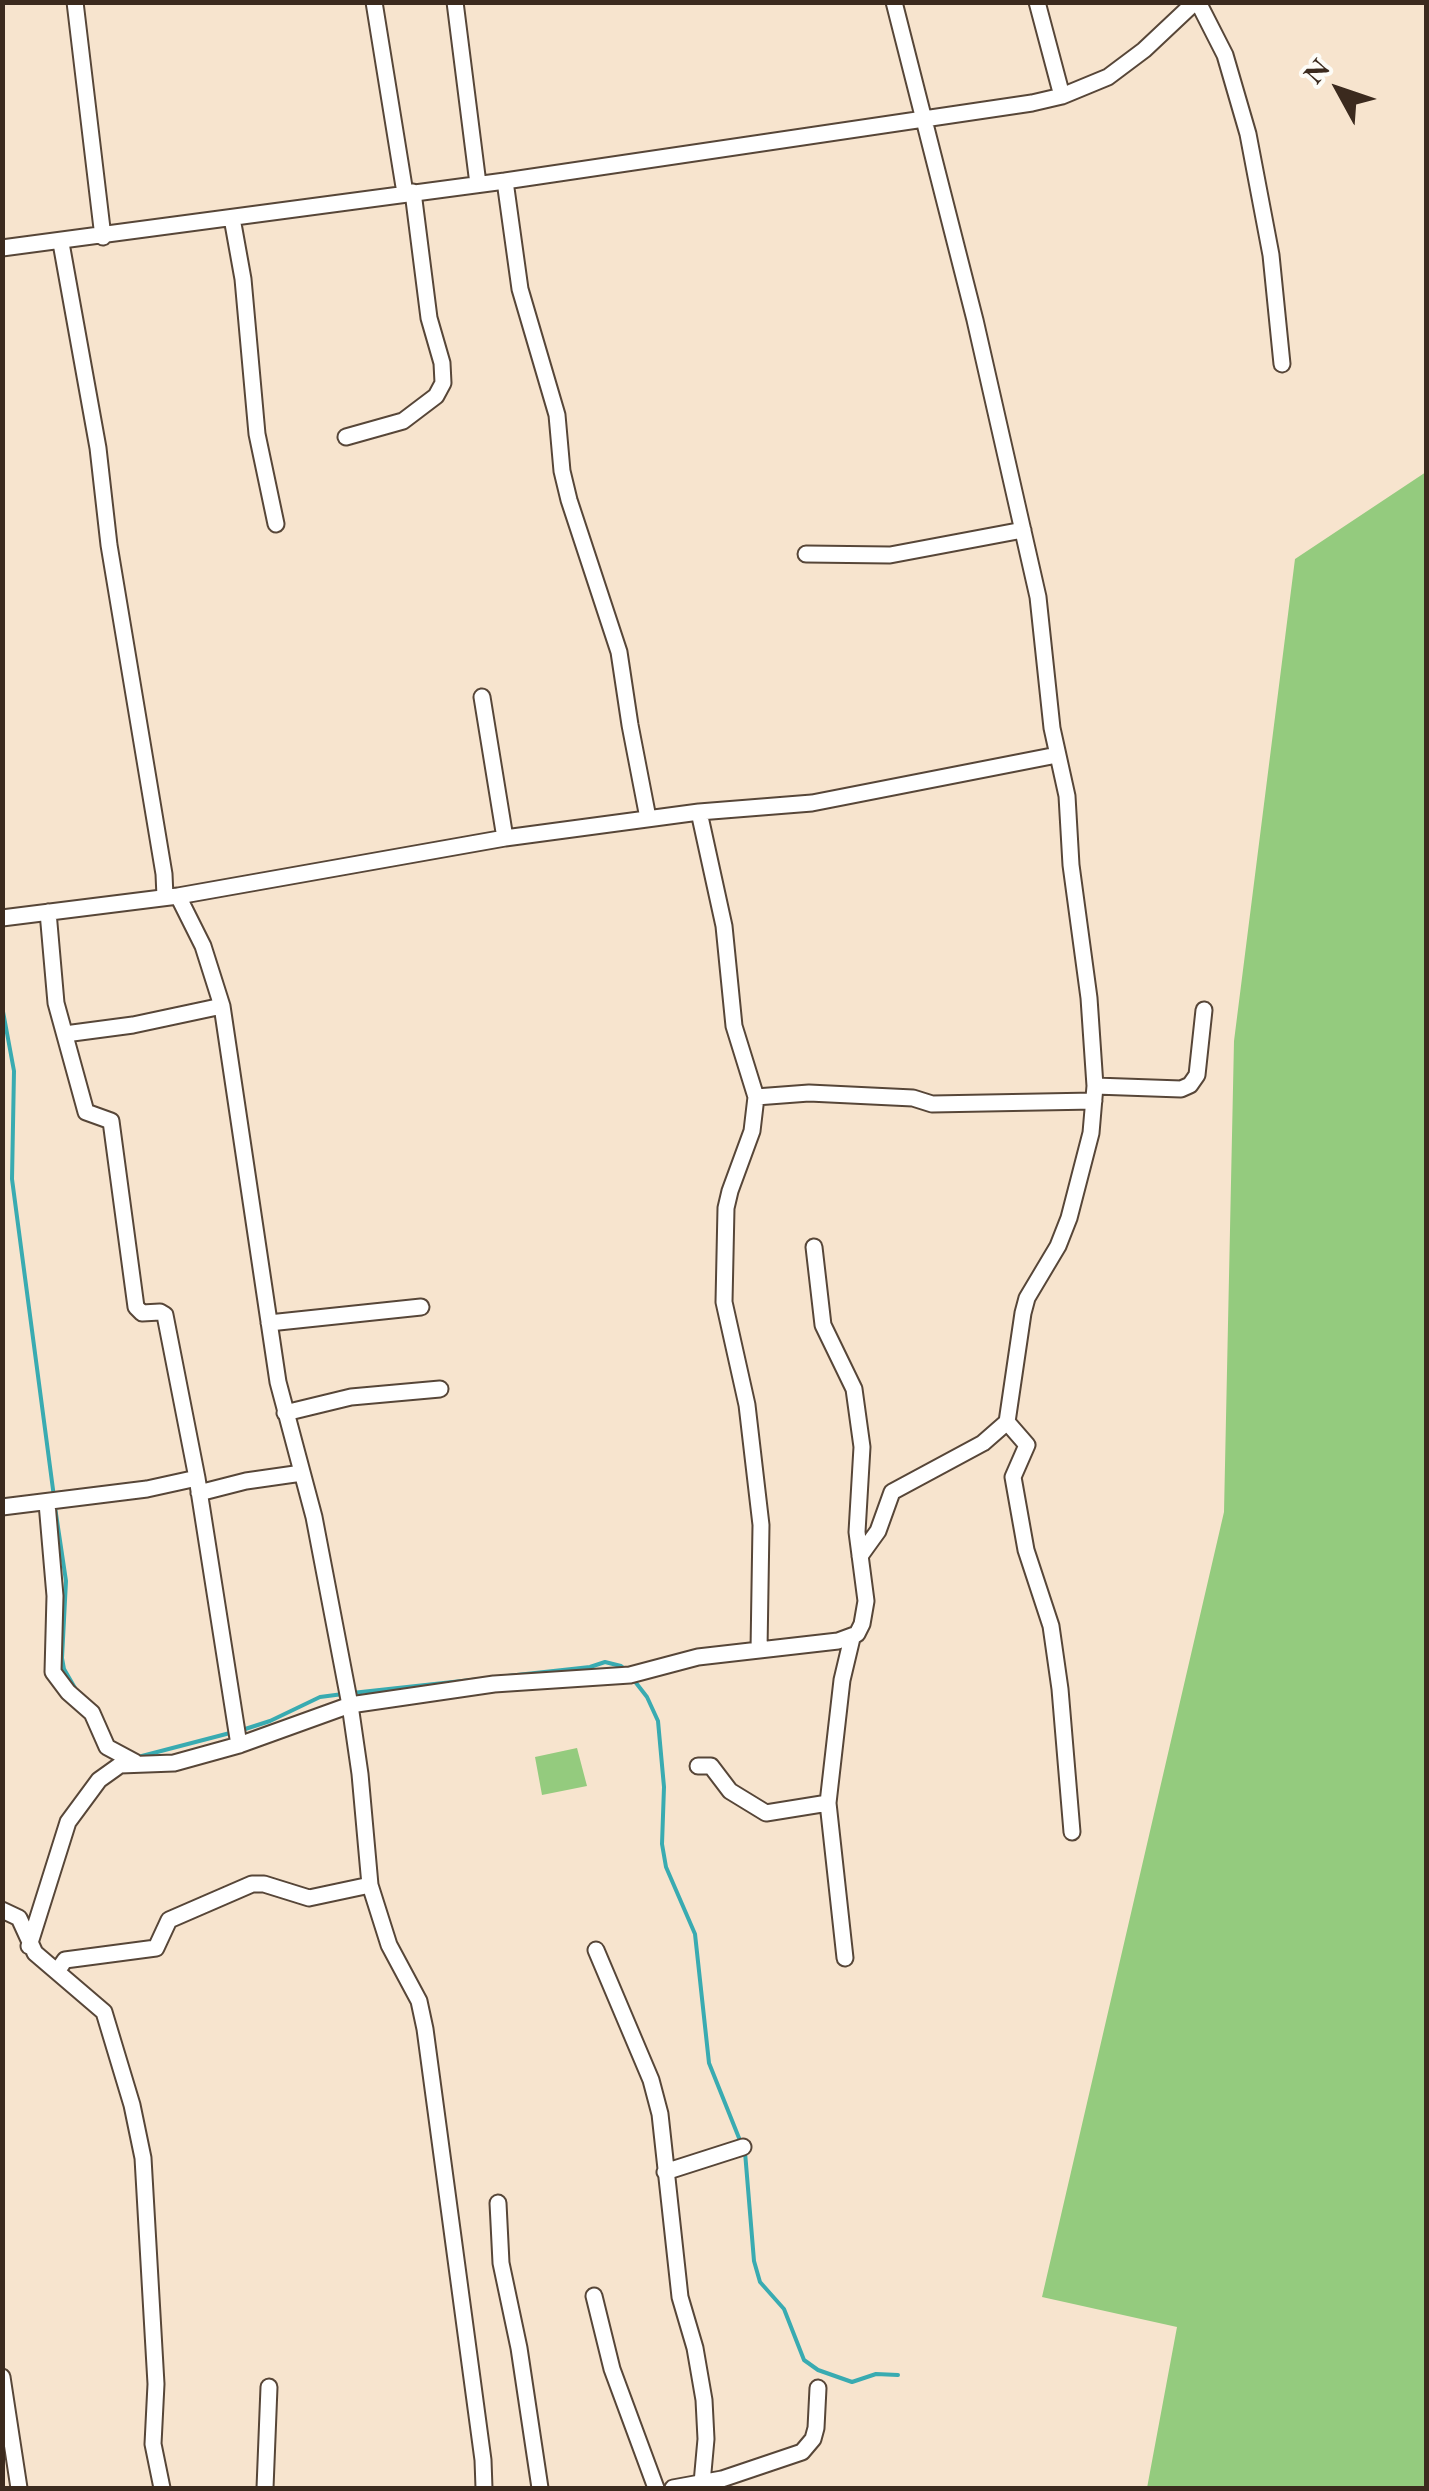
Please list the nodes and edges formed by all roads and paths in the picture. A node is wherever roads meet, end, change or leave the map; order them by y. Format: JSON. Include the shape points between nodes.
{"nodes":[{"id":1,"x":75,"y":2,"type":"edge"},
{"id":2,"x":374,"y":2,"type":"edge"},
{"id":3,"x":454,"y":2,"type":"edge"},
{"id":4,"x":894,"y":2,"type":"edge"},
{"id":5,"x":1037,"y":2,"type":"edge"},
{"id":6,"x":1196,"y":2,"type":"edge"},
{"id":7,"x":1062,"y":96,"type":"junction"},
{"id":8,"x":923,"y":120,"type":"junction"},
{"id":9,"x":505,"y":181,"type":"junction"},
{"id":10,"x":478,"y":184,"type":"junction"},
{"id":11,"x":409,"y":192,"type":"junction"},
{"id":12,"x":232,"y":218,"type":"junction"},
{"id":13,"x":104,"y":237,"type":"junction"},
{"id":14,"x":61,"y":242,"type":"junction"},
{"id":15,"x":2,"y":248,"type":"edge"},
{"id":16,"x":1282,"y":364,"type":"dead end"},
{"id":17,"x":346,"y":437,"type":"dead end"},
{"id":18,"x":276,"y":524,"type":"dead end"},
{"id":19,"x":1023,"y":530,"type":"junction"},
{"id":20,"x":806,"y":554,"type":"dead end"},
{"id":21,"x":482,"y":697,"type":"dead end"},
{"id":22,"x":1057,"y":755,"type":"junction"},
{"id":23,"x":699,"y":812,"type":"junction"},
{"id":24,"x":648,"y":818,"type":"junction"},
{"id":25,"x":505,"y":838,"type":"junction"},
{"id":26,"x":172,"y":896,"type":"junction"},
{"id":27,"x":48,"y":912,"type":"junction"},
{"id":28,"x":2,"y":918,"type":"edge"},
{"id":29,"x":222,"y":1006,"type":"junction"},
{"id":30,"x":1204,"y":1010,"type":"dead end"},
{"id":31,"x":65,"y":1034,"type":"junction"},
{"id":32,"x":1094,"y":1093,"type":"junction"},
{"id":33,"x":756,"y":1097,"type":"junction"},
{"id":34,"x":814,"y":1247,"type":"dead end"},
{"id":35,"x":421,"y":1306,"type":"dead end"},
{"id":36,"x":270,"y":1323,"type":"junction"},
{"id":37,"x":440,"y":1389,"type":"dead end"},
{"id":38,"x":285,"y":1413,"type":"junction"},
{"id":39,"x":1007,"y":1422,"type":"junction"},
{"id":40,"x":302,"y":1473,"type":"junction"},
{"id":41,"x":198,"y":1486,"type":"junction"},
{"id":42,"x":47,"y":1504,"type":"junction"},
{"id":43,"x":2,"y":1507,"type":"edge"},
{"id":44,"x":860,"y":1556,"type":"junction"},
{"id":45,"x":852,"y":1638,"type":"junction"},
{"id":46,"x":759,"y":1650,"type":"junction"},
{"id":47,"x":350,"y":1705,"type":"junction"},
{"id":48,"x":239,"y":1745,"type":"junction"},
{"id":49,"x":148,"y":1766,"type":"junction"},
{"id":50,"x":698,"y":1766,"type":"dead end"},
{"id":51,"x":828,"y":1804,"type":"junction"},
{"id":52,"x":1072,"y":1832,"type":"dead end"},
{"id":53,"x":370,"y":1884,"type":"junction"},
{"id":54,"x":2,"y":1910,"type":"edge"},
{"id":55,"x":29,"y":1946,"type":"junction"},
{"id":56,"x":596,"y":1950,"type":"dead end"},
{"id":57,"x":845,"y":1958,"type":"dead end"},
{"id":58,"x":58,"y":1970,"type":"junction"},
{"id":59,"x":743,"y":2148,"type":"dead end"},
{"id":60,"x":665,"y":2172,"type":"junction"},
{"id":61,"x":498,"y":2203,"type":"dead end"},
{"id":62,"x":594,"y":2296,"type":"dead end"},
{"id":63,"x":2,"y":2377,"type":"edge"},
{"id":64,"x":268,"y":2387,"type":"dead end"},
{"id":65,"x":818,"y":2388,"type":"dead end"},
{"id":66,"x":702,"y":2483,"type":"junction"},
{"id":67,"x":723,"y":2484,"type":"edge"},
{"id":68,"x":19,"y":2488,"type":"edge"},
{"id":69,"x":162,"y":2488,"type":"edge"},
{"id":70,"x":264,"y":2488,"type":"edge"},
{"id":71,"x":484,"y":2488,"type":"edge"},
{"id":72,"x":540,"y":2488,"type":"edge"},
{"id":73,"x":656,"y":2488,"type":"edge"},
{"id":74,"x":673,"y":2488,"type":"edge"}],
"edges":[{"from":1,"to":13,"type":"street"},
{"from":2,"to":11,"type":"street"},
{"from":3,"to":10,"type":"street"},
{"from":4,"to":8,"type":"street"},
{"from":5,"to":7,"type":"street"},
{"from":6,"to":7,"type":"street","via":[[1128,64]]},
{"from":6,"to":16,"type":"street","via":[[1225,54],[1248,134],[1271,255]]},
{"from":7,"to":8,"type":"street"},
{"from":8,"to":9,"type":"street"},
{"from":8,"to":19,"type":"street"},
{"from":9,"to":10,"type":"street"},
{"from":9,"to":24,"type":"street","via":[[520,288],[556,414],[569,500],[620,652]]},
{"from":10,"to":11,"type":"street"},
{"from":11,"to":12,"type":"street"},
{"from":11,"to":17,"type":"street","via":[[443,383],[403,421]]},
{"from":12,"to":13,"type":"street"},
{"from":12,"to":18,"type":"street","via":[[258,434]]},
{"from":13,"to":14,"type":"street"},
{"from":14,"to":15,"type":"street"},
{"from":14,"to":26,"type":"street"},
{"from":19,"to":20,"type":"street","via":[[890,555]]},
{"from":19,"to":22,"type":"street"},
{"from":21,"to":25,"type":"street"},
{"from":22,"to":23,"type":"street","via":[[812,803]]},
{"from":22,"to":32,"type":"street","via":[[1067,796]]},
{"from":23,"to":24,"type":"street"},
{"from":23,"to":33,"type":"street","via":[[724,926],[734,1026]]},
{"from":24,"to":25,"type":"street"},
{"from":25,"to":26,"type":"street"},
{"from":26,"to":27,"type":"street"},
{"from":26,"to":29,"type":"street","via":[[203,946]]},
{"from":27,"to":28,"type":"street"},
{"from":27,"to":31,"type":"street"},
{"from":29,"to":31,"type":"street"},
{"from":29,"to":36,"type":"street"},
{"from":30,"to":32,"type":"street","via":[[1198,1075],[1190,1085]]},
{"from":31,"to":41,"type":"street","via":[[86,1112],[111,1121],[136,1307],[166,1315]]},
{"from":32,"to":33,"type":"street","via":[[932,1104],[809,1093]]},
{"from":32,"to":39,"type":"street","via":[[1092,1133],[1069,1218],[1023,1313]]},
{"from":33,"to":46,"type":"street","via":[[752,1131],[726,1208],[724,1302],[747,1405],[760,1524]]},
{"from":34,"to":44,"type":"street","via":[[823,1325],[854,1389],[862,1448]]},
{"from":35,"to":36,"type":"street"},
{"from":36,"to":38,"type":"street"},
{"from":37,"to":38,"type":"street","via":[[351,1397]]},
{"from":38,"to":40,"type":"street"},
{"from":39,"to":44,"type":"street","via":[[983,1443],[892,1492]]},
{"from":39,"to":52,"type":"street","via":[[1027,1445],[1013,1477],[1026,1550],[1051,1626]]},
{"from":40,"to":41,"type":"street"},
{"from":40,"to":47,"type":"street"},
{"from":41,"to":42,"type":"street"},
{"from":41,"to":48,"type":"street"},
{"from":42,"to":43,"type":"street"},
{"from":42,"to":49,"type":"street","via":[[53,1672],[92,1712],[107,1747]]},
{"from":44,"to":45,"type":"street","via":[[866,1609]]},
{"from":45,"to":46,"type":"street"},
{"from":45,"to":51,"type":"street"},
{"from":46,"to":47,"type":"street","via":[[681,1660],[630,1675],[494,1684]]},
{"from":47,"to":48,"type":"street"},
{"from":47,"to":53,"type":"street"},
{"from":48,"to":49,"type":"street"},
{"from":49,"to":55,"type":"street","via":[[120,1765],[99,1780],[68,1822]]},
{"from":50,"to":51,"type":"street","via":[[711,1766],[730,1792],[766,1813]]},
{"from":51,"to":57,"type":"street"},
{"from":53,"to":58,"type":"street","via":[[310,1898],[252,1884],[169,1920],[156,1948],[65,1960]]},
{"from":53,"to":71,"type":"street","via":[[425,2029]]},
{"from":54,"to":55,"type":"street","via":[[19,1918]]},
{"from":55,"to":58,"type":"street"},
{"from":56,"to":60,"type":"street","via":[[651,2080]]},
{"from":58,"to":69,"type":"street","via":[[104,2012],[140,2132],[156,2384],[153,2444]]},
{"from":59,"to":60,"type":"street"},
{"from":60,"to":66,"type":"street","via":[[680,2297],[704,2400]]},
{"from":61,"to":72,"type":"street","via":[[501,2262]]},
{"from":62,"to":73,"type":"street","via":[[612,2369]]},
{"from":63,"to":68,"type":"street"},
{"from":64,"to":70,"type":"street"},
{"from":65,"to":67,"type":"street","via":[[808,2447]]},
{"from":66,"to":67,"type":"street"},
{"from":66,"to":74,"type":"street"}]}
